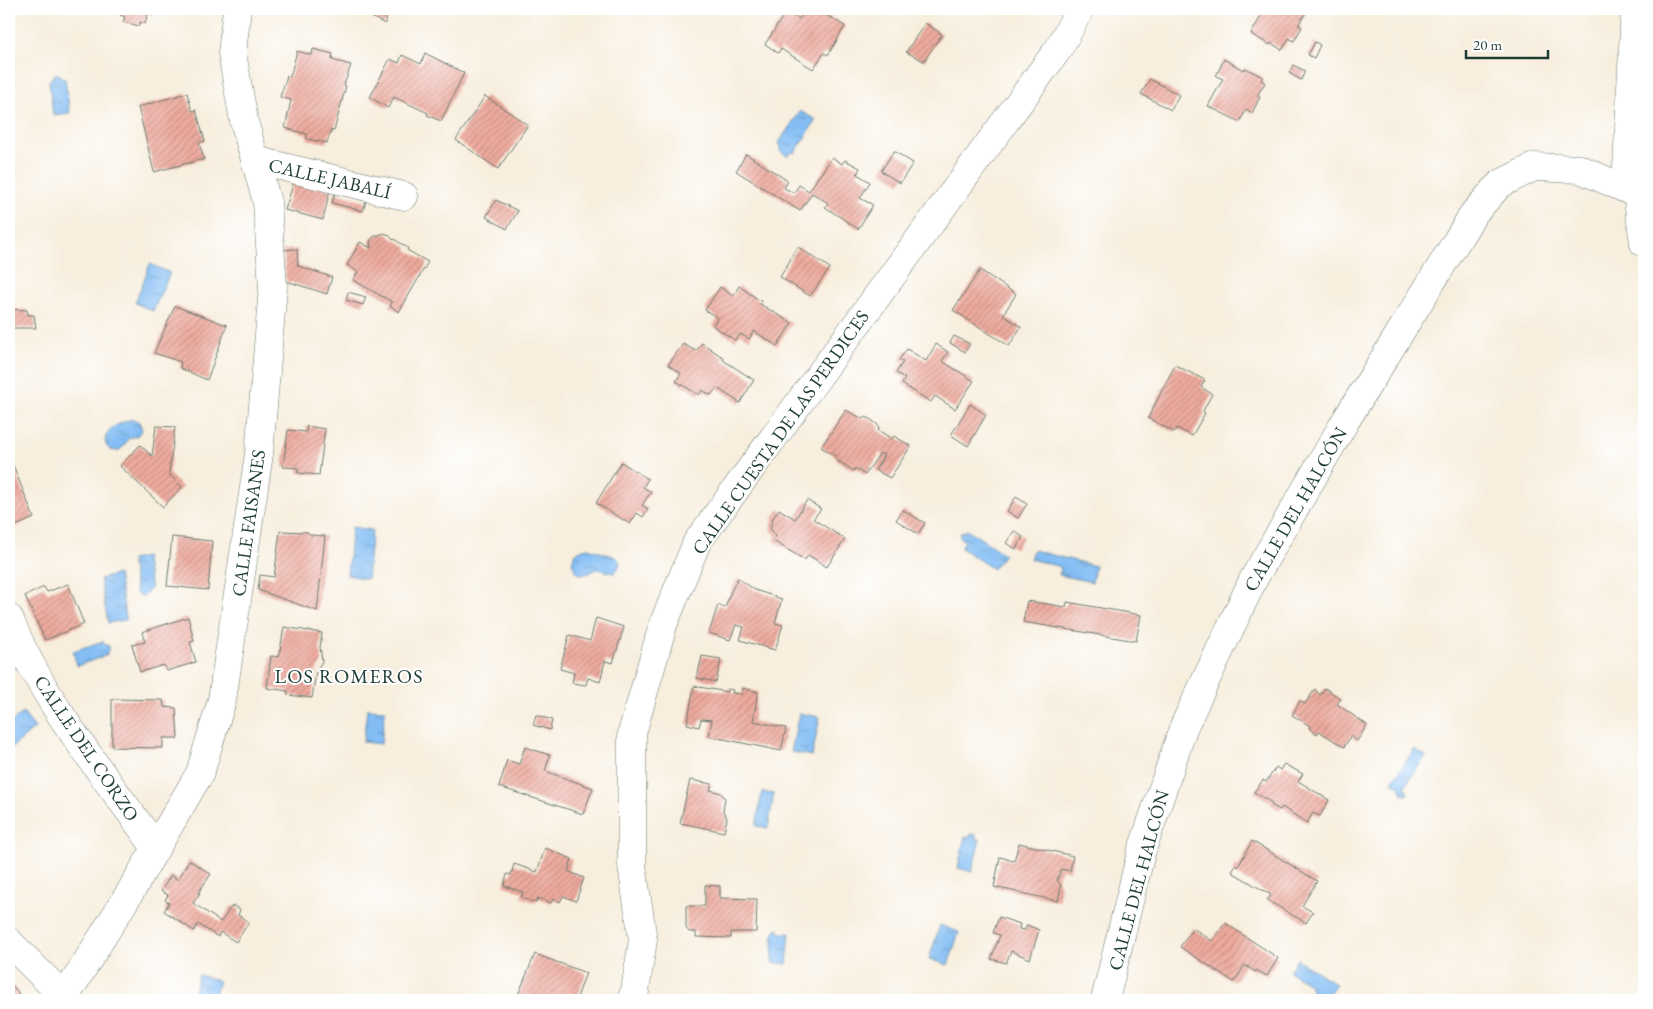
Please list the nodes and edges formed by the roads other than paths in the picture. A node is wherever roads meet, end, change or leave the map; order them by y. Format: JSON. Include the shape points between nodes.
{"nodes":[{"id":1,"x":237,"y":9,"type":"edge"},
{"id":2,"x":1080,"y":9,"type":"edge"},
{"id":3,"x":1636,"y":9,"type":"edge"},
{"id":4,"x":255,"y":160,"type":"junction"},
{"id":5,"x":1636,"y":192,"type":"edge"},
{"id":6,"x":404,"y":196,"type":"dead end"},
{"id":7,"x":1644,"y":243,"type":"edge"},
{"id":8,"x":9,"y":618,"type":"edge"},
{"id":9,"x":156,"y":848,"type":"junction"},
{"id":10,"x":9,"y":942,"type":"edge"},
{"id":11,"x":64,"y":999,"type":"edge"},
{"id":12,"x":632,"y":1000,"type":"edge"},
{"id":13,"x":1105,"y":1000,"type":"edge"}],
"edges":[{"from":1,"to":4,"type":"street","name":"CALLE FAISANES","via":[[232,53],[244,121]]},
{"from":2,"to":12,"type":"street","name":"CALLE CUESTA DE LAS PERDICES","via":[[1058,48],[697,542],[663,625],[632,733],[632,865],[643,940]]},
{"from":3,"to":5,"type":"street"},
{"from":4,"to":6,"type":"street","name":"CALLE JABALÍ"},
{"from":4,"to":9,"type":"street","name":"CALLE FAISANES","via":[[267,202],[273,287],[259,454],[222,700],[200,773]]},
{"from":5,"to":7,"type":"street"},
{"from":5,"to":13,"type":"street","name":"CALLE DEL HALCÓN","via":[[1580,169],[1534,167],[1500,184],[1474,213],[1346,420],[1254,578],[1184,726],[1141,852]]},
{"from":8,"to":9,"type":"street","name":"CALLE DEL CORZO","via":[[19,643],[66,722]]},
{"from":9,"to":11,"type":"street","name":"CALLE FAISANES"},
{"from":10,"to":11,"type":"street"}]}
